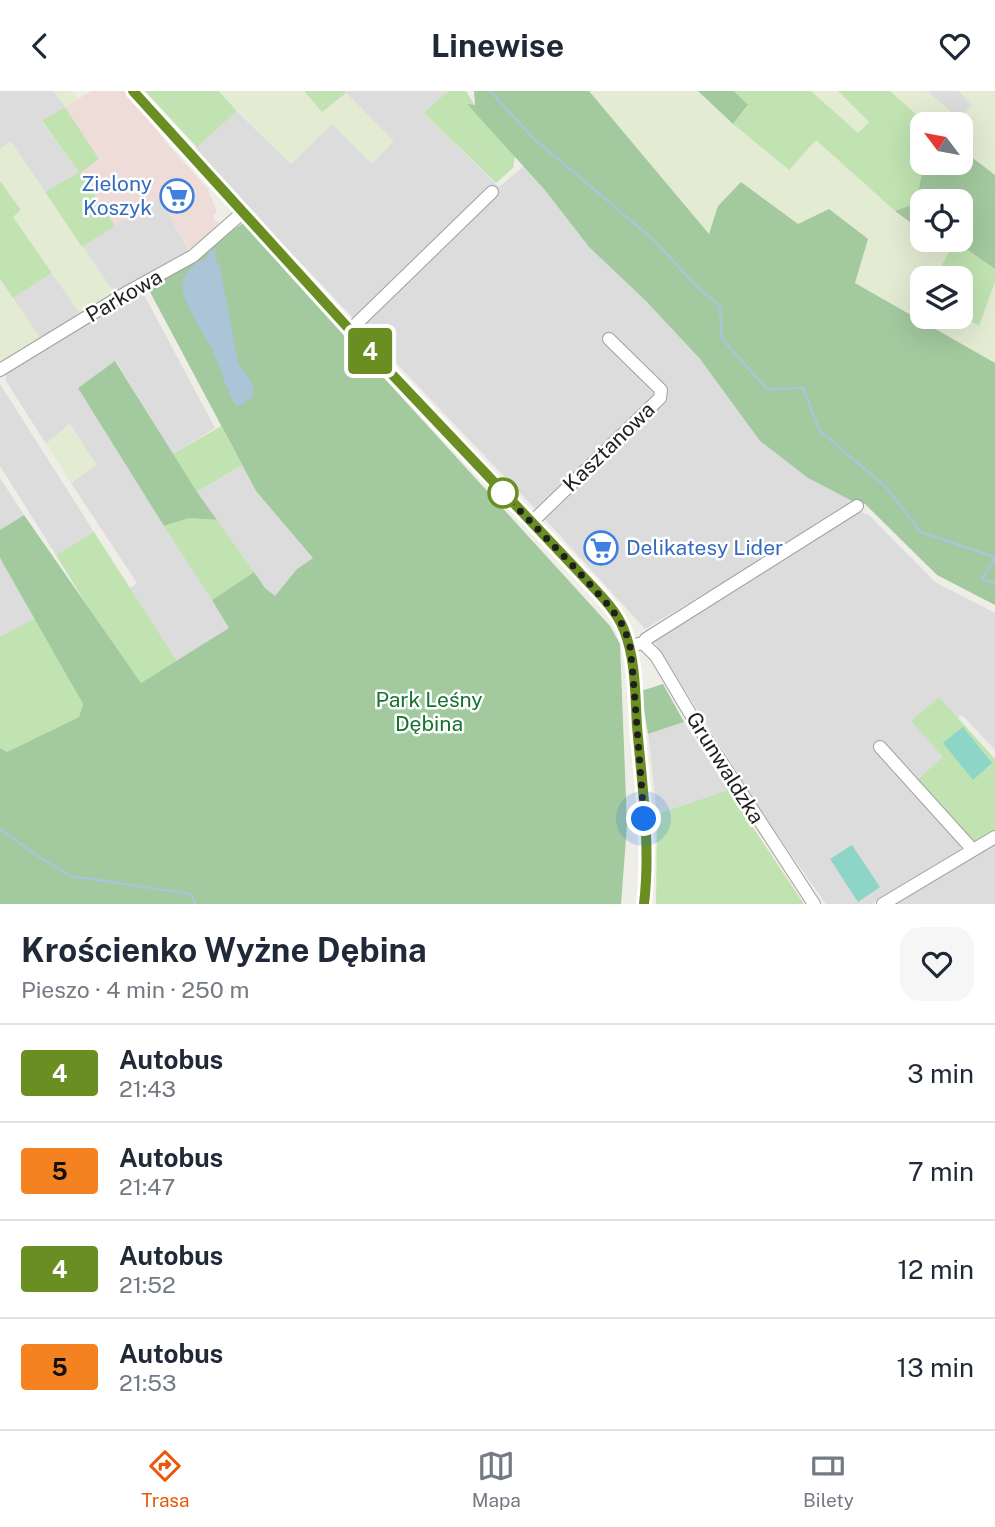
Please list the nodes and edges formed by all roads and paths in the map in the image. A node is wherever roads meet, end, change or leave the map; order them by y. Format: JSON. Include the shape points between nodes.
{"nodes":[{"id":1,"x":133,"y":91,"type":"edge"},
{"id":2,"x":492,"y":193,"type":"dead end"},
{"id":3,"x":242,"y":213,"type":"junction"},
{"id":4,"x":350,"y":330,"type":"junction"},
{"id":5,"x":609,"y":339,"type":"dead end"},
{"id":6,"x":0,"y":370,"type":"edge"},
{"id":7,"x":857,"y":506,"type":"dead end"},
{"id":8,"x":531,"y":523,"type":"junction"},
{"id":9,"x":643,"y":643,"type":"junction"},
{"id":10,"x":630,"y":646,"type":"junction"},
{"id":11,"x":880,"y":747,"type":"dead end"},
{"id":12,"x":995,"y":837,"type":"edge"},
{"id":13,"x":973,"y":850,"type":"junction"},
{"id":14,"x":644,"y":904,"type":"edge"},
{"id":15,"x":814,"y":904,"type":"edge"},
{"id":16,"x":883,"y":904,"type":"edge"}],
"edges":[{"from":1,"to":3,"type":"street"},
{"from":2,"to":4,"type":"street"},
{"from":3,"to":4,"type":"street"},
{"from":3,"to":6,"type":"street","name":"Parkowa","via":[[193,256]]},
{"from":4,"to":8,"type":"street"},
{"from":5,"to":8,"type":"street","name":"Kasztanowa","via":[[661,390],[660,398]]},
{"from":7,"to":9,"type":"street"},
{"from":8,"to":10,"type":"street","via":[[610,607]]},
{"from":9,"to":10,"type":"street"},
{"from":9,"to":15,"type":"street","name":"Grunwaldzka","via":[[656,656]]},
{"from":10,"to":14,"type":"street","via":[[646,843]]},
{"from":11,"to":13,"type":"street"},
{"from":12,"to":13,"type":"street"},
{"from":13,"to":16,"type":"street"}]}
